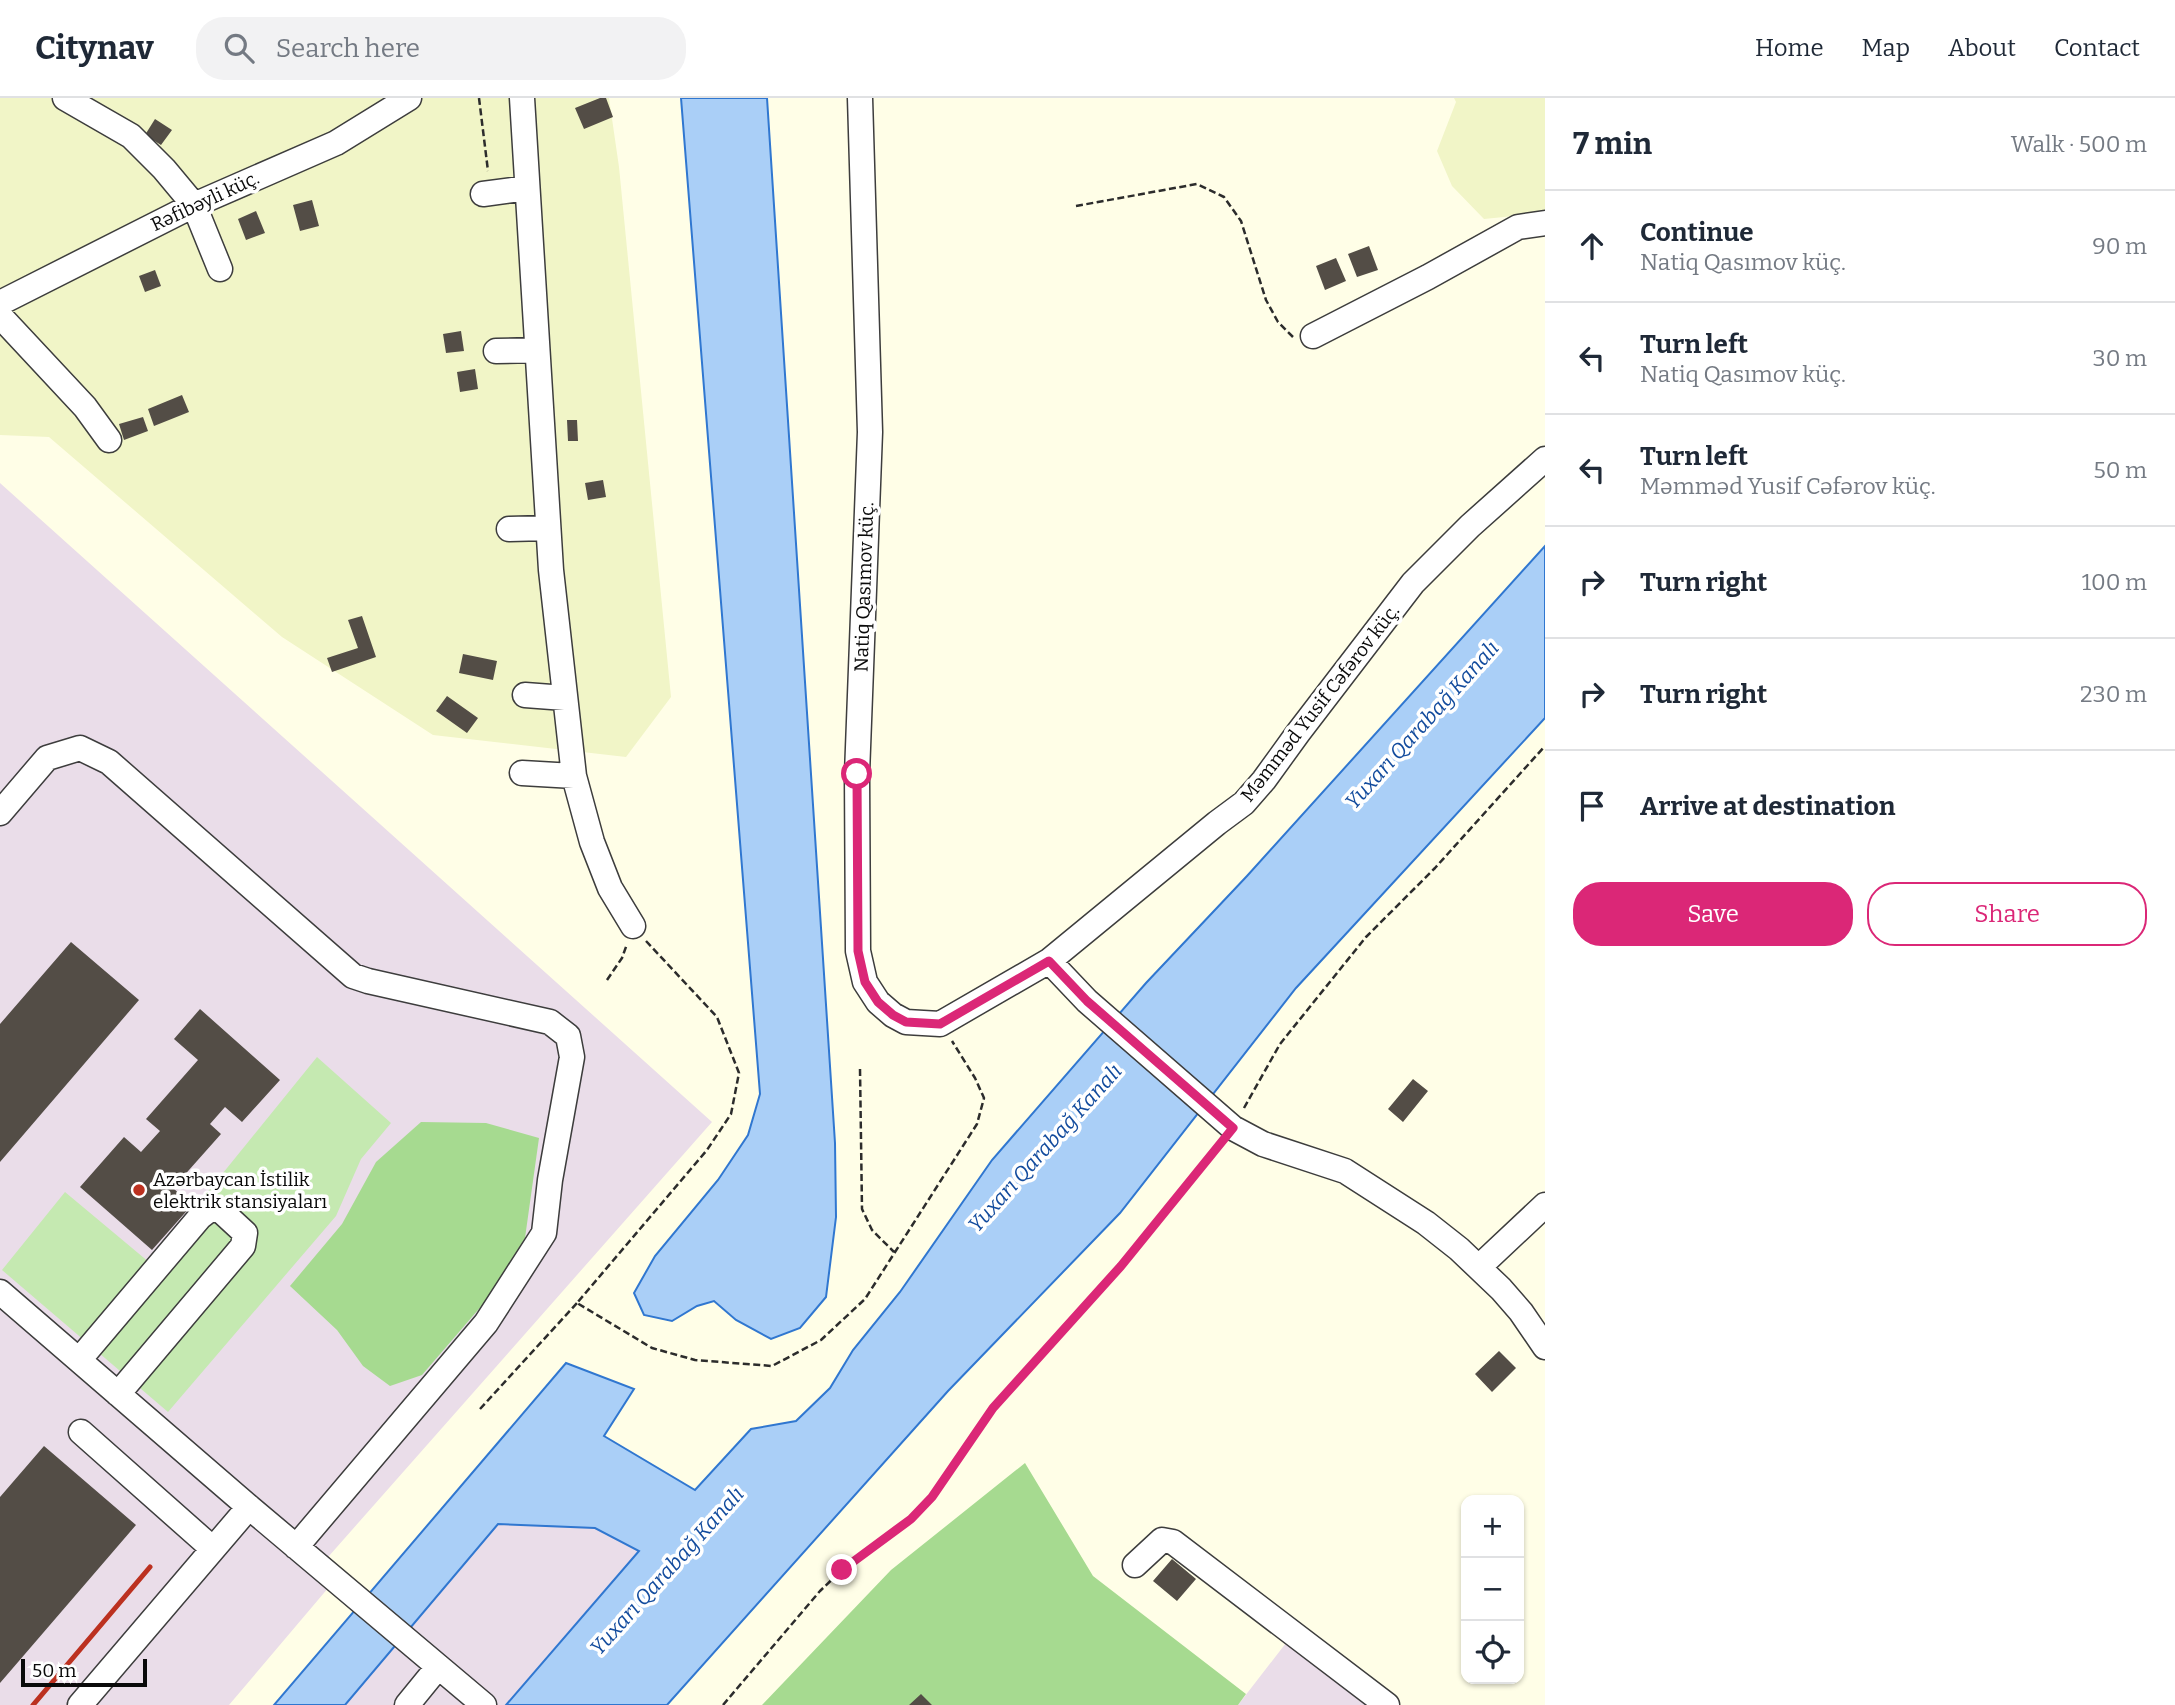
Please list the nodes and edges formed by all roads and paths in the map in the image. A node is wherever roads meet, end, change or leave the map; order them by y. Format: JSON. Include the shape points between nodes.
{"nodes":[{"id":1,"x":65,"y":98,"type":"edge"},
{"id":2,"x":410,"y":98,"type":"edge"},
{"id":3,"x":479,"y":98,"type":"edge"},
{"id":4,"x":522,"y":98,"type":"edge"},
{"id":5,"x":860,"y":98,"type":"edge"},
{"id":6,"x":486,"y":187,"type":"joint"},
{"id":7,"x":527,"y":188,"type":"junction"},
{"id":8,"x":194,"y":205,"type":"junction"},
{"id":9,"x":1076,"y":206,"type":"dead end"},
{"id":10,"x":1545,"y":223,"type":"edge"},
{"id":11,"x":220,"y":269,"type":"dead end"},
{"id":12,"x":0,"y":303,"type":"edge"},
{"id":13,"x":0,"y":316,"type":"edge"},
{"id":14,"x":1312,"y":336,"type":"joint"},
{"id":15,"x":537,"y":350,"type":"junction"},
{"id":16,"x":496,"y":351,"type":"dead end"},
{"id":17,"x":109,"y":440,"type":"dead end"},
{"id":18,"x":1545,"y":458,"type":"edge"},
{"id":19,"x":548,"y":528,"type":"junction"},
{"id":20,"x":509,"y":529,"type":"dead end"},
{"id":21,"x":525,"y":695,"type":"dead end"},
{"id":22,"x":565,"y":698,"type":"junction"},
{"id":23,"x":1545,"y":746,"type":"edge"},
{"id":24,"x":522,"y":773,"type":"dead end"},
{"id":25,"x":574,"y":776,"type":"junction"},
{"id":26,"x":0,"y":813,"type":"edge"},
{"id":27,"x":633,"y":926,"type":"junction"},
{"id":28,"x":1049,"y":961,"type":"junction"},
{"id":29,"x":607,"y":980,"type":"dead end"},
{"id":30,"x":940,"y":1024,"type":"junction"},
{"id":31,"x":860,"y":1069,"type":"dead end"},
{"id":32,"x":1233,"y":1128,"type":"junction"},
{"id":33,"x":1545,"y":1205,"type":"edge"},
{"id":34,"x":894,"y":1252,"type":"junction"},
{"id":35,"x":1479,"y":1267,"type":"junction"},
{"id":36,"x":0,"y":1292,"type":"edge"},
{"id":37,"x":577,"y":1303,"type":"junction"},
{"id":38,"x":1545,"y":1347,"type":"edge"},
{"id":39,"x":79,"y":1360,"type":"junction"},
{"id":40,"x":118,"y":1394,"type":"junction"},
{"id":41,"x":480,"y":1409,"type":"dead end"},
{"id":42,"x":81,"y":1432,"type":"dead end"},
{"id":43,"x":249,"y":1507,"type":"junction"},
{"id":44,"x":296,"y":1547,"type":"junction"},
{"id":45,"x":212,"y":1549,"type":"junction"},
{"id":46,"x":1135,"y":1565,"type":"dead end"},
{"id":47,"x":438,"y":1667,"type":"junction"},
{"id":48,"x":483,"y":1704,"type":"edge"},
{"id":49,"x":80,"y":1705,"type":"edge"},
{"id":50,"x":407,"y":1705,"type":"edge"},
{"id":51,"x":723,"y":1705,"type":"edge"},
{"id":52,"x":1387,"y":1705,"type":"edge"}],
"edges":[{"from":1,"to":8,"type":"street","via":[[131,136]]},
{"from":2,"to":8,"type":"street","name":"Rəfibəyli küç.","via":[[336,143]]},
{"from":3,"to":6,"type":"path"},
{"from":4,"to":7,"type":"street"},
{"from":5,"to":30,"type":"street","name":"Natiq Qasımov küç.","via":[[870,432],[857,774],[858,951],[865,982],[878,1002],[906,1022]]},
{"from":6,"to":7,"type":"street"},
{"from":7,"to":15,"type":"street"},
{"from":8,"to":11,"type":"street"},
{"from":8,"to":12,"type":"street","name":"Rəfibəyli küç."},
{"from":9,"to":14,"type":"path","via":[[1197,184],[1224,197],[1241,221],[1266,300],[1278,322],[1289,336]]},
{"from":10,"to":14,"type":"street","via":[[1518,227]]},
{"from":13,"to":17,"type":"street","via":[[86,407]]},
{"from":15,"to":16,"type":"street"},
{"from":15,"to":19,"type":"street"},
{"from":18,"to":28,"type":"street","name":"Məmməd Yusif Cəfərov küç.","via":[[1413,583],[1244,803]]},
{"from":19,"to":20,"type":"street"},
{"from":19,"to":22,"type":"street"},
{"from":21,"to":22,"type":"street"},
{"from":22,"to":25,"type":"street"},
{"from":23,"to":32,"type":"path","via":[[1366,937],[1280,1044]]},
{"from":24,"to":25,"type":"street"},
{"from":25,"to":27,"type":"street","via":[[610,888]]},
{"from":26,"to":44,"type":"street","via":[[47,758],[80,748],[108,762],[353,976],[550,1022],[568,1035],[572,1057],[544,1233],[486,1323]]},
{"from":27,"to":29,"type":"path","via":[[622,958]]},
{"from":27,"to":37,"type":"path","via":[[717,1017],[738,1073],[731,1114],[707,1150]]},
{"from":28,"to":30,"type":"street","name":"Məmməd Yusif Cəfərov küç."},
{"from":28,"to":32,"type":"street","via":[[1087,1001]]},
{"from":30,"to":34,"type":"path","via":[[984,1098],[977,1124]]},
{"from":31,"to":34,"type":"path","via":[[862,1209],[872,1230]]},
{"from":32,"to":35,"type":"street","via":[[1263,1144],[1345,1171],[1426,1223]]},
{"from":32,"to":51,"type":"path","via":[[1121,1266],[993,1408],[932,1497],[820,1591]]},
{"from":33,"to":35,"type":"street"},
{"from":34,"to":37,"type":"path","via":[[865,1299],[821,1340],[772,1366],[695,1360],[652,1348]]},
{"from":35,"to":38,"type":"street","via":[[1521,1312]]},
{"from":36,"to":39,"type":"street"},
{"from":37,"to":41,"type":"path"},
{"from":39,"to":40,"type":"street"},
{"from":39,"to":40,"type":"street","via":[[200,1217],[219,1209],[233,1220],[245,1233],[243,1246]]},
{"from":40,"to":43,"type":"street"},
{"from":42,"to":45,"type":"street"},
{"from":43,"to":44,"type":"street"},
{"from":43,"to":45,"type":"street"},
{"from":44,"to":47,"type":"street"},
{"from":45,"to":49,"type":"street"},
{"from":46,"to":52,"type":"street","via":[[1162,1540],[1173,1542]]},
{"from":47,"to":48,"type":"street"},
{"from":47,"to":50,"type":"street"}]}
